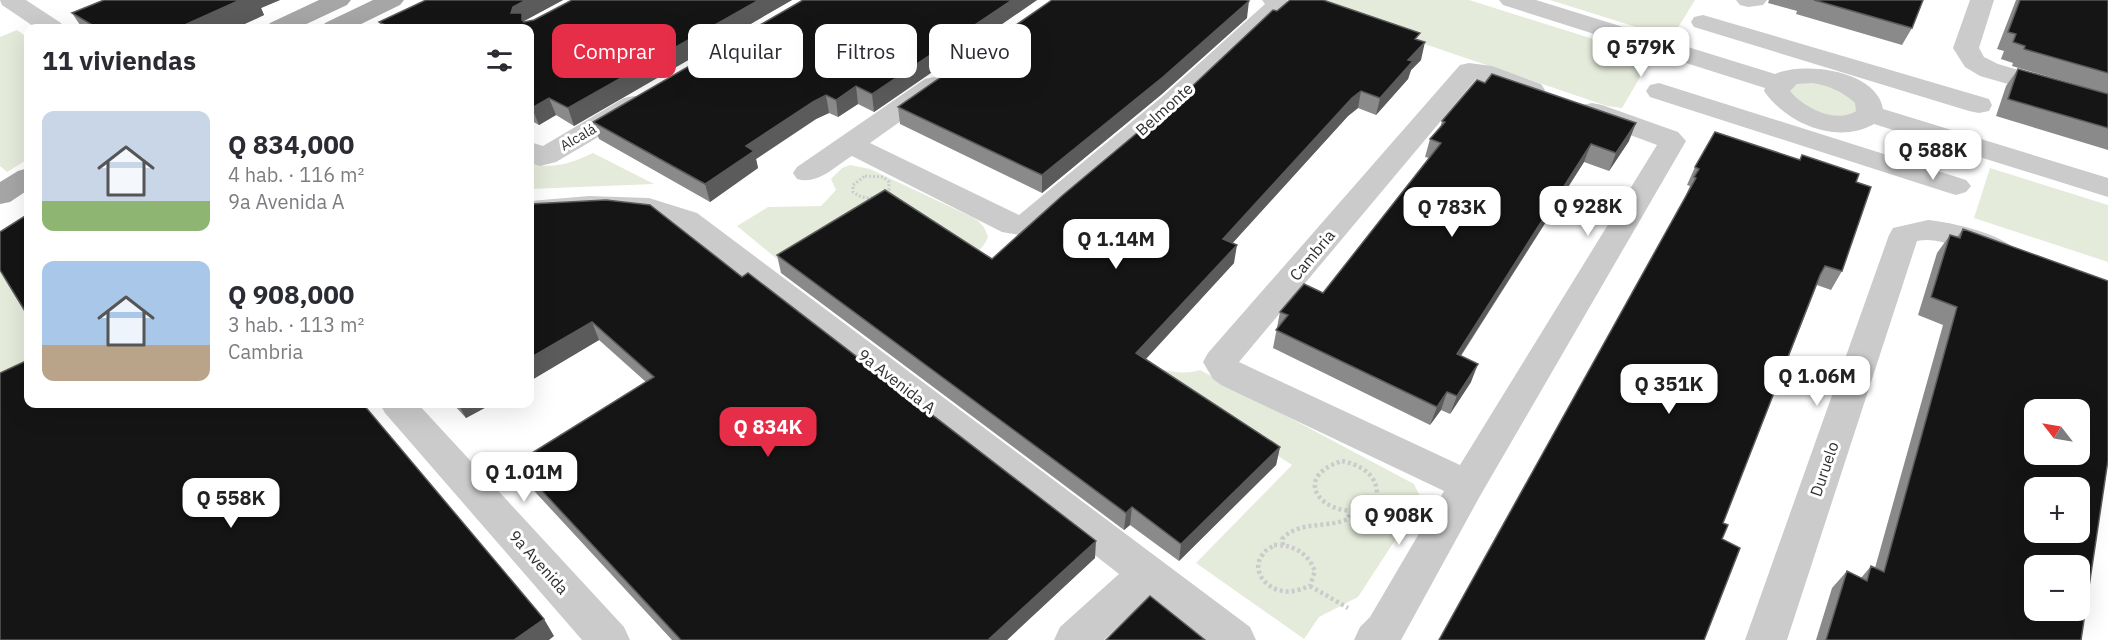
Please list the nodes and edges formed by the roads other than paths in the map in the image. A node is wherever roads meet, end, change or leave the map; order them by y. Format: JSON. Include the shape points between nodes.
{"nodes":[{"id":1,"x":10,"y":0,"type":"edge"},
{"id":2,"x":339,"y":0,"type":"edge"},
{"id":3,"x":392,"y":0,"type":"edge"},
{"id":4,"x":1274,"y":0,"type":"edge"},
{"id":5,"x":1511,"y":0,"type":"edge"},
{"id":6,"x":1717,"y":0,"type":"edge"},
{"id":7,"x":1748,"y":0,"type":"edge"},
{"id":8,"x":1755,"y":0,"type":"edge"},
{"id":9,"x":1982,"y":0,"type":"edge"},
{"id":10,"x":1703,"y":22,"type":"junction"},
{"id":11,"x":46,"y":24,"type":"edge"},
{"id":12,"x":288,"y":24,"type":"edge"},
{"id":13,"x":342,"y":24,"type":"edge"},
{"id":14,"x":1683,"y":54,"type":"junction"},
{"id":15,"x":1989,"y":70,"type":"junction"},
{"id":16,"x":944,"y":78,"type":"edge"},
{"id":17,"x":1779,"y":84,"type":"junction"},
{"id":18,"x":659,"y":90,"type":"edge"},
{"id":19,"x":1659,"y":92,"type":"junction"},
{"id":20,"x":1979,"y":105,"type":"junction"},
{"id":21,"x":2108,"y":105,"type":"edge"},
{"id":22,"x":1869,"y":113,"type":"junction"},
{"id":23,"x":1636,"y":127,"type":"junction"},
{"id":24,"x":1967,"y":143,"type":"junction"},
{"id":25,"x":850,"y":144,"type":"junction"},
{"id":26,"x":534,"y":153,"type":"edge"},
{"id":27,"x":807,"y":173,"type":"dead end"},
{"id":28,"x":24,"y":180,"type":"edge"},
{"id":29,"x":1956,"y":186,"type":"junction"},
{"id":30,"x":2108,"y":188,"type":"edge"},
{"id":31,"x":0,"y":195,"type":"edge"},
{"id":32,"x":534,"y":210,"type":"edge"},
{"id":33,"x":1943,"y":231,"type":"junction"},
{"id":34,"x":2031,"y":263,"type":"edge"},
{"id":35,"x":401,"y":408,"type":"edge"},
{"id":36,"x":1467,"y":484,"type":"junction"},
{"id":37,"x":1147,"y":573,"type":"junction"},
{"id":38,"x":609,"y":640,"type":"edge"},
{"id":39,"x":1075,"y":640,"type":"edge"},
{"id":40,"x":1235,"y":640,"type":"edge"},
{"id":41,"x":1376,"y":640,"type":"edge"},
{"id":42,"x":1766,"y":640,"type":"edge"}],
"edges":[{"from":1,"to":11,"type":"street"},
{"from":2,"to":12,"type":"main road"},
{"from":3,"to":13,"type":"main road"},
{"from":4,"to":25,"type":"street","name":"Belmonte","via":[[1278,5],[1173,102],[1025,226],[1013,225]]},
{"from":5,"to":14,"type":"street"},
{"from":6,"to":10,"type":"street"},
{"from":7,"to":8,"type":"street"},
{"from":9,"to":15,"type":"street","via":[[1966,48],[1974,62]]},
{"from":10,"to":14,"type":"street"},
{"from":10,"to":20,"type":"street"},
{"from":14,"to":17,"type":"street"},
{"from":14,"to":19,"type":"street"},
{"from":15,"to":20,"type":"street"},
{"from":15,"to":21,"type":"street"},
{"from":16,"to":25,"type":"street"},
{"from":17,"to":22,"type":"street","via":[[1784,79],[1805,75],[1832,79],[1866,99]]},
{"from":17,"to":22,"type":"street","via":[[1778,91],[1788,106],[1814,118],[1850,123]]},
{"from":18,"to":26,"type":"street","name":"Alcalá","via":[[546,156]]},
{"from":19,"to":23,"type":"street"},
{"from":19,"to":29,"type":"street"},
{"from":20,"to":24,"type":"street"},
{"from":22,"to":24,"type":"street"},
{"from":23,"to":36,"type":"street","name":"Cambria","via":[[1668,138],[1671,145]]},
{"from":23,"to":36,"type":"street","name":"Cambria","via":[[1483,72],[1469,71],[1220,363],[1233,375]]},
{"from":24,"to":29,"type":"street"},
{"from":24,"to":30,"type":"street"},
{"from":25,"to":27,"type":"street"},
{"from":28,"to":31,"type":"main road"},
{"from":29,"to":33,"type":"street"},
{"from":32,"to":37,"type":"street","name":"9a Avenida A","via":[[639,206],[686,219]]},
{"from":33,"to":34,"type":"street","name":"Duruelo"},
{"from":33,"to":42,"type":"street","name":"Duruelo","via":[[1920,230],[1904,235]]},
{"from":35,"to":38,"type":"street","name":"9a Avenida"},
{"from":36,"to":41,"type":"street","name":"Cambria"},
{"from":37,"to":39,"type":"street"},
{"from":37,"to":40,"type":"street","name":"9a Avenida A"}]}
